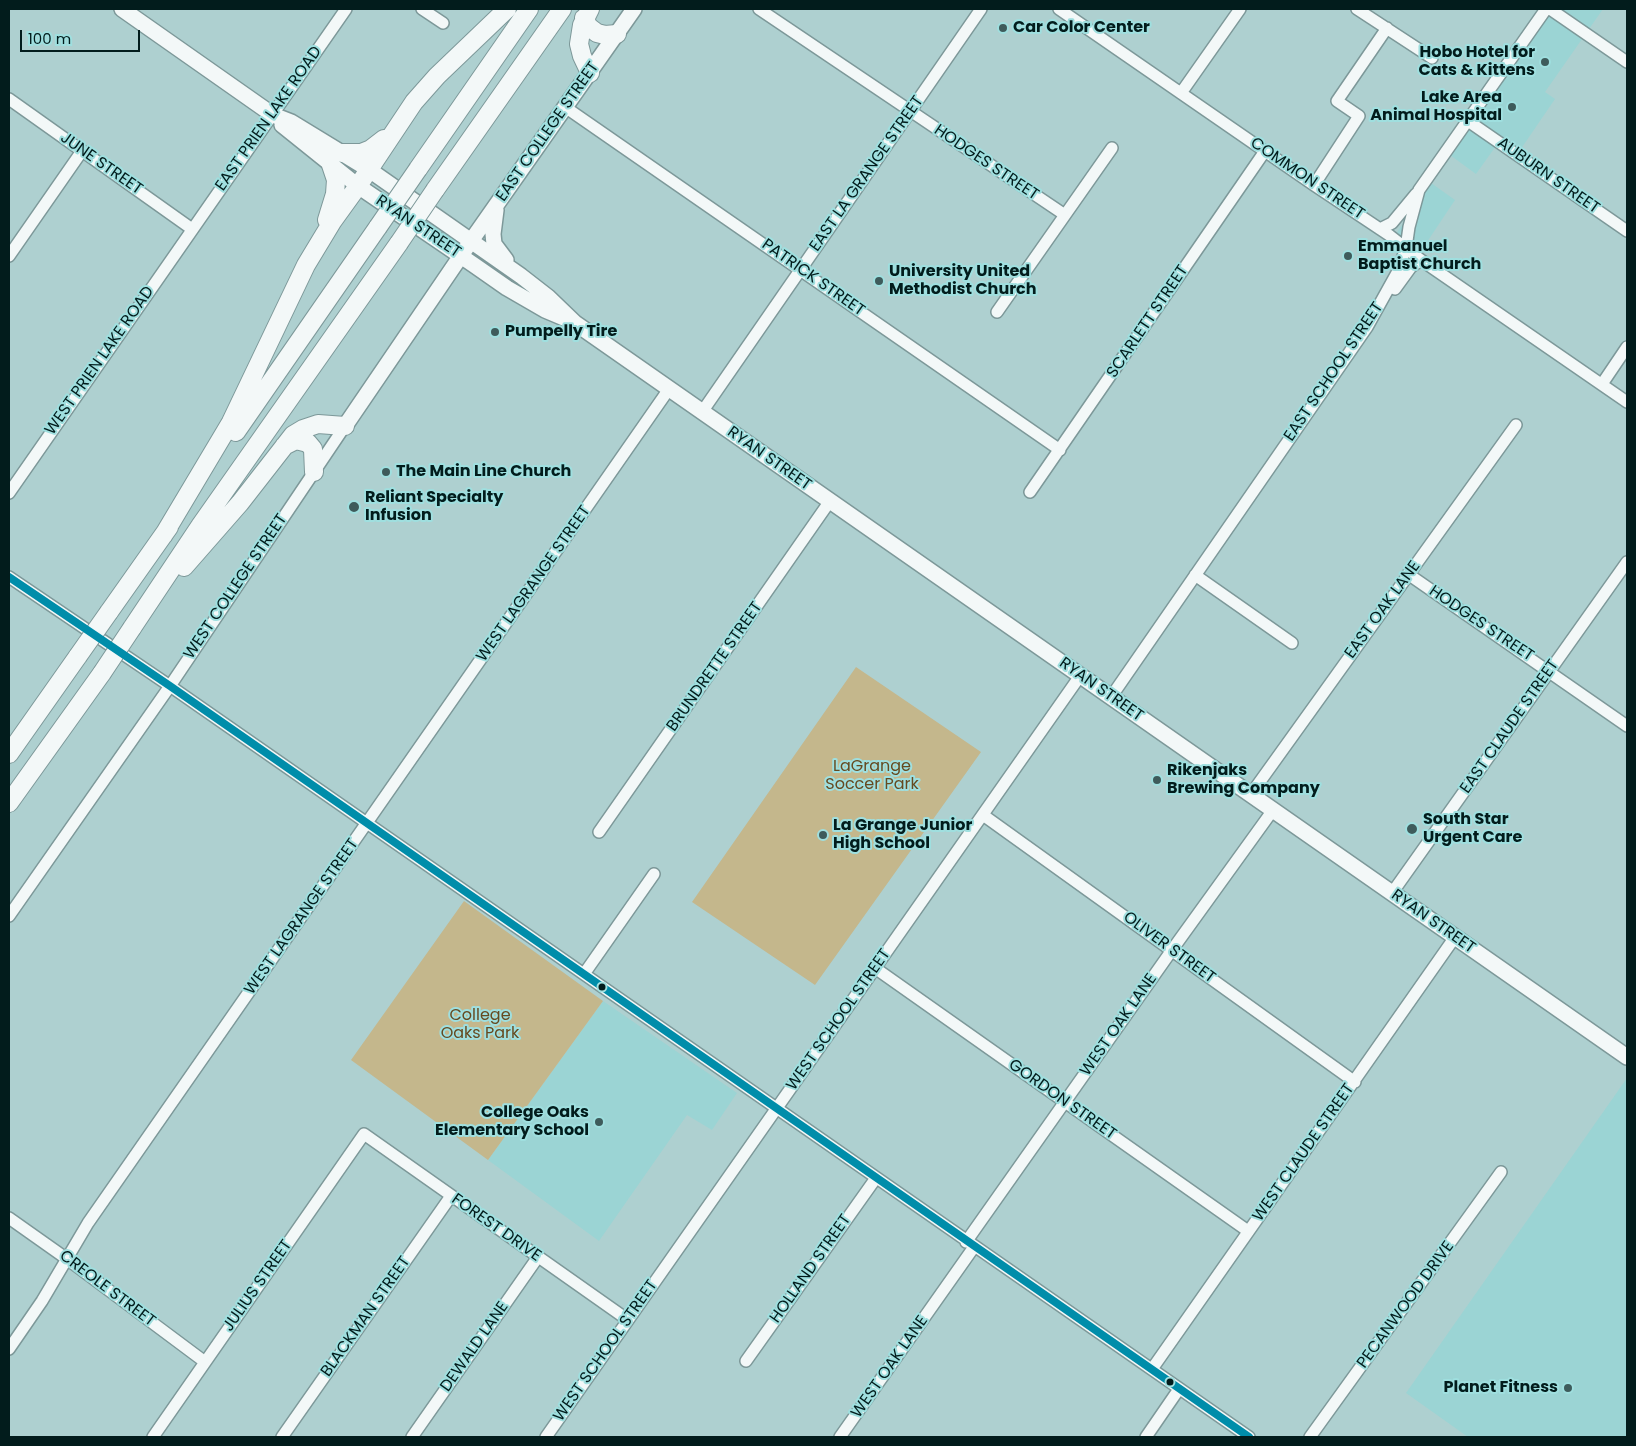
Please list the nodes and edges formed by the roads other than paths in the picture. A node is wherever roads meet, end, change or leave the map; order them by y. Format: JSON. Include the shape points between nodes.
{"nodes":[{"id":1,"x":122,"y":9,"type":"edge"},
{"id":2,"x":346,"y":9,"type":"edge"},
{"id":3,"x":422,"y":9,"type":"edge"},
{"id":4,"x":507,"y":9,"type":"edge"},
{"id":5,"x":529,"y":9,"type":"edge"},
{"id":6,"x":562,"y":9,"type":"edge"},
{"id":7,"x":634,"y":9,"type":"edge"},
{"id":8,"x":759,"y":9,"type":"edge"},
{"id":9,"x":980,"y":9,"type":"edge"},
{"id":10,"x":1059,"y":9,"type":"edge"},
{"id":11,"x":1240,"y":9,"type":"edge"},
{"id":12,"x":1357,"y":9,"type":"edge"},
{"id":13,"x":1546,"y":9,"type":"edge"},
{"id":14,"x":1550,"y":9,"type":"edge"},
{"id":15,"x":587,"y":13,"type":"edge"},
{"id":16,"x":442,"y":22,"type":"dead end"},
{"id":17,"x":1387,"y":28,"type":"junction"},
{"id":18,"x":617,"y":34,"type":"junction"},
{"id":19,"x":1432,"y":58,"type":"dead end"},
{"id":20,"x":1627,"y":62,"type":"edge"},
{"id":21,"x":590,"y":73,"type":"junction"},
{"id":22,"x":1181,"y":93,"type":"junction"},
{"id":23,"x":9,"y":99,"type":"edge"},
{"id":24,"x":565,"y":107,"type":"junction"},
{"id":25,"x":910,"y":112,"type":"junction"},
{"id":26,"x":273,"y":115,"type":"junction"},
{"id":27,"x":1468,"y":121,"type":"junction"},
{"id":28,"x":400,"y":122,"type":"junction"},
{"id":29,"x":1112,"y":148,"type":"dead end"},
{"id":30,"x":82,"y":151,"type":"junction"},
{"id":31,"x":1265,"y":151,"type":"junction"},
{"id":32,"x":337,"y":159,"type":"junction"},
{"id":33,"x":368,"y":170,"type":"junction"},
{"id":34,"x":1314,"y":185,"type":"junction"},
{"id":35,"x":358,"y":186,"type":"junction"},
{"id":36,"x":1419,"y":190,"type":"junction"},
{"id":37,"x":498,"y":204,"type":"junction"},
{"id":38,"x":1065,"y":215,"type":"junction"},
{"id":39,"x":192,"y":229,"type":"junction"},
{"id":40,"x":1380,"y":229,"type":"junction"},
{"id":41,"x":1627,"y":230,"type":"edge"},
{"id":42,"x":471,"y":241,"type":"junction"},
{"id":43,"x":1406,"y":248,"type":"junction"},
{"id":44,"x":315,"y":249,"type":"junction"},
{"id":45,"x":9,"y":256,"type":"edge"},
{"id":46,"x":461,"y":256,"type":"junction"},
{"id":47,"x":1421,"y":260,"type":"junction"},
{"id":48,"x":801,"y":270,"type":"junction"},
{"id":49,"x":521,"y":276,"type":"junction"},
{"id":50,"x":997,"y":312,"type":"dead end"},
{"id":51,"x":575,"y":323,"type":"junction"},
{"id":52,"x":1367,"y":327,"type":"junction"},
{"id":53,"x":1627,"y":347,"type":"edge"},
{"id":54,"x":1602,"y":384,"type":"junction"},
{"id":55,"x":669,"y":389,"type":"junction"},
{"id":56,"x":1627,"y":402,"type":"edge"},
{"id":57,"x":702,"y":412,"type":"junction"},
{"id":58,"x":1516,"y":425,"type":"dead end"},
{"id":59,"x":345,"y":426,"type":"junction"},
{"id":60,"x":284,"y":446,"type":"junction"},
{"id":61,"x":1060,"y":450,"type":"junction"},
{"id":62,"x":314,"y":472,"type":"junction"},
{"id":63,"x":1030,"y":492,"type":"dead end"},
{"id":64,"x":9,"y":493,"type":"edge"},
{"id":65,"x":830,"y":501,"type":"junction"},
{"id":66,"x":163,"y":536,"type":"junction"},
{"id":67,"x":1627,"y":562,"type":"edge"},
{"id":68,"x":1408,"y":574,"type":"junction"},
{"id":69,"x":1194,"y":575,"type":"junction"},
{"id":70,"x":9,"y":577,"type":"edge"},
{"id":71,"x":144,"y":612,"type":"junction"},
{"id":72,"x":1292,"y":643,"type":"dead end"},
{"id":73,"x":1550,"y":671,"type":"junction"},
{"id":74,"x":1080,"y":676,"type":"junction"},
{"id":75,"x":170,"y":686,"type":"junction"},
{"id":76,"x":1111,"y":697,"type":"junction"},
{"id":77,"x":1627,"y":726,"type":"edge"},
{"id":78,"x":9,"y":754,"type":"edge"},
{"id":79,"x":1251,"y":794,"type":"junction"},
{"id":80,"x":9,"y":803,"type":"edge"},
{"id":81,"x":1273,"y":810,"type":"junction"},
{"id":82,"x":983,"y":815,"type":"junction"},
{"id":83,"x":367,"y":823,"type":"junction"},
{"id":84,"x":599,"y":832,"type":"dead end"},
{"id":85,"x":654,"y":874,"type":"dead end"},
{"id":86,"x":1392,"y":893,"type":"junction"},
{"id":87,"x":9,"y":916,"type":"edge"},
{"id":88,"x":1456,"y":937,"type":"junction"},
{"id":89,"x":1172,"y":950,"type":"junction"},
{"id":90,"x":875,"y":968,"type":"junction"},
{"id":91,"x":584,"y":974,"type":"junction"},
{"id":92,"x":1627,"y":1057,"type":"edge"},
{"id":93,"x":1355,"y":1082,"type":"junction"},
{"id":94,"x":1065,"y":1102,"type":"junction"},
{"id":95,"x":777,"y":1108,"type":"junction"},
{"id":96,"x":364,"y":1134,"type":"joint"},
{"id":97,"x":1502,"y":1172,"type":"dead end"},
{"id":98,"x":876,"y":1178,"type":"junction"},
{"id":99,"x":451,"y":1196,"type":"junction"},
{"id":100,"x":9,"y":1218,"type":"edge"},
{"id":101,"x":1248,"y":1232,"type":"junction"},
{"id":102,"x":970,"y":1244,"type":"junction"},
{"id":103,"x":538,"y":1257,"type":"junction"},
{"id":104,"x":67,"y":1259,"type":"junction"},
{"id":105,"x":628,"y":1320,"type":"junction"},
{"id":106,"x":9,"y":1349,"type":"edge"},
{"id":107,"x":746,"y":1361,"type":"dead end"},
{"id":108,"x":205,"y":1362,"type":"junction"},
{"id":109,"x":1152,"y":1369,"type":"junction"},
{"id":110,"x":1180,"y":1389,"type":"junction"},
{"id":111,"x":152,"y":1437,"type":"edge"},
{"id":112,"x":282,"y":1437,"type":"edge"},
{"id":113,"x":412,"y":1437,"type":"edge"},
{"id":114,"x":546,"y":1437,"type":"edge"},
{"id":115,"x":840,"y":1437,"type":"edge"},
{"id":116,"x":1146,"y":1437,"type":"edge"},
{"id":117,"x":1249,"y":1437,"type":"edge"},
{"id":118,"x":1310,"y":1437,"type":"edge"}],
"edges":[{"from":1,"to":26,"type":"main road","name":"RYAN STREET"},
{"from":2,"to":26,"type":"street","name":"EAST PRIEN LAKE ROAD"},
{"from":3,"to":16,"type":"street"},
{"from":4,"to":28,"type":"highway","via":[[437,76]]},
{"from":5,"to":66,"type":"highway","bridge":true},
{"from":6,"to":71,"type":"highway","bridge":true,"via":[[200,526]]},
{"from":7,"to":18,"type":"main road","name":"EAST COLLEGE STREET"},
{"from":8,"to":25,"type":"street","name":"HODGES STREET"},
{"from":9,"to":25,"type":"street","name":"EAST LA GRANGE STREET"},
{"from":10,"to":22,"type":"street","name":"COMMON STREET"},
{"from":11,"to":22,"type":"street"},
{"from":12,"to":17,"type":"street"},
{"from":13,"to":27,"type":"street","name":"EAST SCHOOL STREET"},
{"from":14,"to":20,"type":"street"},
{"from":15,"to":18,"type":"highway","via":[[589,27],[597,33]]},
{"from":15,"to":21,"type":"highway","via":[[579,44]]},
{"from":17,"to":19,"type":"street"},
{"from":17,"to":34,"type":"street","via":[[1337,101],[1360,116]]},
{"from":18,"to":21,"type":"main road","name":"EAST COLLEGE STREET"},
{"from":21,"to":24,"type":"main road","name":"EAST COLLEGE STREET"},
{"from":22,"to":31,"type":"street","name":"COMMON STREET"},
{"from":23,"to":30,"type":"street","name":"JUNE STREET"},
{"from":24,"to":37,"type":"main road","name":"EAST COLLEGE STREET"},
{"from":24,"to":48,"type":"street","name":"PATRICK STREET"},
{"from":25,"to":38,"type":"street","name":"HODGES STREET"},
{"from":25,"to":48,"type":"street","name":"EAST LA GRANGE STREET"},
{"from":26,"to":32,"type":"main road","name":"RYAN STREET","via":[[291,122]]},
{"from":26,"to":39,"type":"street","name":"EAST PRIEN LAKE ROAD"},
{"from":27,"to":36,"type":"street","name":"EAST SCHOOL STREET"},
{"from":27,"to":41,"type":"street","name":"AUBURN STREET"},
{"from":28,"to":32,"type":"highway","via":[[371,149]]},
{"from":28,"to":33,"type":"highway"},
{"from":29,"to":38,"type":"street"},
{"from":30,"to":39,"type":"street","name":"JUNE STREET"},
{"from":30,"to":45,"type":"street"},
{"from":31,"to":34,"type":"street","name":"COMMON STREET"},
{"from":31,"to":61,"type":"street","name":"SCARLETT STREET"},
{"from":32,"to":33,"type":"main road","name":"RYAN STREET"},
{"from":32,"to":35,"type":"main road","name":"RYAN STREET"},
{"from":32,"to":44,"type":"highway","via":[[335,194]]},
{"from":33,"to":35,"type":"highway"},
{"from":33,"to":42,"type":"main road","name":"RYAN STREET"},
{"from":34,"to":40,"type":"street","name":"COMMON STREET"},
{"from":35,"to":44,"type":"highway"},
{"from":35,"to":46,"type":"main road","name":"RYAN STREET"},
{"from":36,"to":40,"type":"street","via":[[1392,223]]},
{"from":36,"to":43,"type":"street","name":"EAST SCHOOL STREET"},
{"from":37,"to":42,"type":"main road","name":"EAST COLLEGE STREET"},
{"from":37,"to":49,"type":"main road","via":[[492,234],[494,244]]},
{"from":38,"to":50,"type":"street"},
{"from":39,"to":64,"type":"street","name":"WEST PRIEN LAKE ROAD"},
{"from":40,"to":43,"type":"street","name":"COMMON STREET"},
{"from":42,"to":46,"type":"main road","name":"EAST COLLEGE STREET"},
{"from":42,"to":49,"type":"main road","name":"RYAN STREET"},
{"from":43,"to":47,"type":"street","name":"COMMON STREET"},
{"from":43,"to":52,"type":"street","name":"EAST SCHOOL STREET","via":[[1397,273]]},
{"from":44,"to":66,"type":"highway","via":[[231,422]]},
{"from":46,"to":51,"type":"main road","name":"RYAN STREET","via":[[507,288]]},
{"from":46,"to":59,"type":"main road","name":"WEST COLLEGE STREET"},
{"from":47,"to":52,"type":"street","via":[[1411,267]]},
{"from":47,"to":54,"type":"street","name":"COMMON STREET"},
{"from":48,"to":57,"type":"street","name":"EAST LA GRANGE STREET"},
{"from":48,"to":61,"type":"street","name":"PATRICK STREET"},
{"from":49,"to":51,"type":"main road","name":"RYAN STREET"},
{"from":51,"to":55,"type":"main road","name":"RYAN STREET"},
{"from":52,"to":69,"type":"street","name":"EAST SCHOOL STREET"},
{"from":53,"to":54,"type":"street"},
{"from":54,"to":56,"type":"street","name":"COMMON STREET"},
{"from":55,"to":57,"type":"main road","name":"RYAN STREET"},
{"from":55,"to":83,"type":"street","name":"WEST LAGRANGE STREET"},
{"from":57,"to":65,"type":"main road","name":"RYAN STREET"},
{"from":58,"to":68,"type":"street","name":"EAST OAK LANE"},
{"from":59,"to":60,"type":"highway","via":[[318,424],[293,435]]},
{"from":59,"to":62,"type":"street","name":"WEST COLLEGE STREET"},
{"from":60,"to":62,"type":"highway","via":[[296,440],[308,443],[313,449]]},
{"from":60,"to":71,"type":"highway","via":[[240,503]]},
{"from":61,"to":63,"type":"street","name":"SCARLETT STREET"},
{"from":62,"to":75,"type":"street","name":"WEST COLLEGE STREET"},
{"from":65,"to":74,"type":"main road","name":"RYAN STREET"},
{"from":65,"to":84,"type":"street","name":"BRUNDRETTE STREET"},
{"from":66,"to":78,"type":"highway","bridge":true},
{"from":67,"to":73,"type":"street","name":"EAST CLAUDE STREET"},
{"from":68,"to":73,"type":"street","name":"HODGES STREET"},
{"from":68,"to":79,"type":"street","name":"EAST OAK LANE"},
{"from":69,"to":72,"type":"street"},
{"from":69,"to":76,"type":"street","name":"EAST SCHOOL STREET"},
{"from":70,"to":75,"type":"street"},
{"from":71,"to":80,"type":"highway","bridge":true},
{"from":73,"to":77,"type":"street","name":"HODGES STREET"},
{"from":73,"to":86,"type":"street","name":"EAST CLAUDE STREET"},
{"from":74,"to":76,"type":"main road","name":"RYAN STREET"},
{"from":74,"to":82,"type":"street","name":"WEST SCHOOL STREET"},
{"from":75,"to":83,"type":"street"},
{"from":75,"to":87,"type":"street","name":"WEST COLLEGE STREET"},
{"from":76,"to":79,"type":"main road","name":"RYAN STREET"},
{"from":79,"to":81,"type":"main road","name":"RYAN STREET"},
{"from":81,"to":86,"type":"main road","name":"RYAN STREET"},
{"from":81,"to":89,"type":"street","name":"WEST OAK LANE"},
{"from":82,"to":89,"type":"street","name":"OLIVER STREET"},
{"from":82,"to":90,"type":"street","name":"WEST SCHOOL STREET"},
{"from":83,"to":91,"type":"street"},
{"from":83,"to":104,"type":"street","name":"WEST LAGRANGE STREET","via":[[88,1223]]},
{"from":85,"to":91,"type":"street"},
{"from":86,"to":88,"type":"main road","name":"RYAN STREET"},
{"from":88,"to":92,"type":"main road","name":"RYAN STREET"},
{"from":88,"to":93,"type":"street","name":"WEST CLAUDE STREET"},
{"from":89,"to":93,"type":"street","name":"OLIVER STREET"},
{"from":89,"to":94,"type":"street","name":"WEST OAK LANE"},
{"from":90,"to":94,"type":"street","name":"GORDON STREET"},
{"from":90,"to":95,"type":"street","name":"WEST SCHOOL STREET"},
{"from":91,"to":95,"type":"street"},
{"from":93,"to":101,"type":"street","name":"WEST CLAUDE STREET"},
{"from":94,"to":101,"type":"street","name":"GORDON STREET"},
{"from":94,"to":102,"type":"street","name":"WEST OAK LANE"},
{"from":95,"to":98,"type":"street"},
{"from":95,"to":105,"type":"street","name":"WEST SCHOOL STREET"},
{"from":96,"to":99,"type":"street","name":"FOREST DRIVE"},
{"from":96,"to":108,"type":"street","name":"JULIUS STREET"},
{"from":97,"to":118,"type":"street","name":"PECANWOOD DRIVE"},
{"from":98,"to":102,"type":"street"},
{"from":98,"to":107,"type":"street","name":"HOLLAND STREET"},
{"from":99,"to":103,"type":"street","name":"FOREST DRIVE"},
{"from":99,"to":112,"type":"street","name":"BLACKMAN STREET"},
{"from":100,"to":104,"type":"street","name":"CREOLE STREET"},
{"from":101,"to":109,"type":"street","name":"WEST CLAUDE STREET"},
{"from":102,"to":109,"type":"street"},
{"from":102,"to":115,"type":"street","name":"WEST OAK LANE"},
{"from":103,"to":105,"type":"street","name":"FOREST DRIVE"},
{"from":103,"to":113,"type":"street","name":"DEWALD LANE"},
{"from":104,"to":106,"type":"street","name":"WEST LAGRANGE STREET"},
{"from":104,"to":108,"type":"street","name":"CREOLE STREET"},
{"from":105,"to":114,"type":"street","name":"WEST SCHOOL STREET"},
{"from":108,"to":111,"type":"street","name":"JULIUS STREET"},
{"from":109,"to":110,"type":"street"},
{"from":110,"to":116,"type":"street"},
{"from":110,"to":117,"type":"street"}]}
